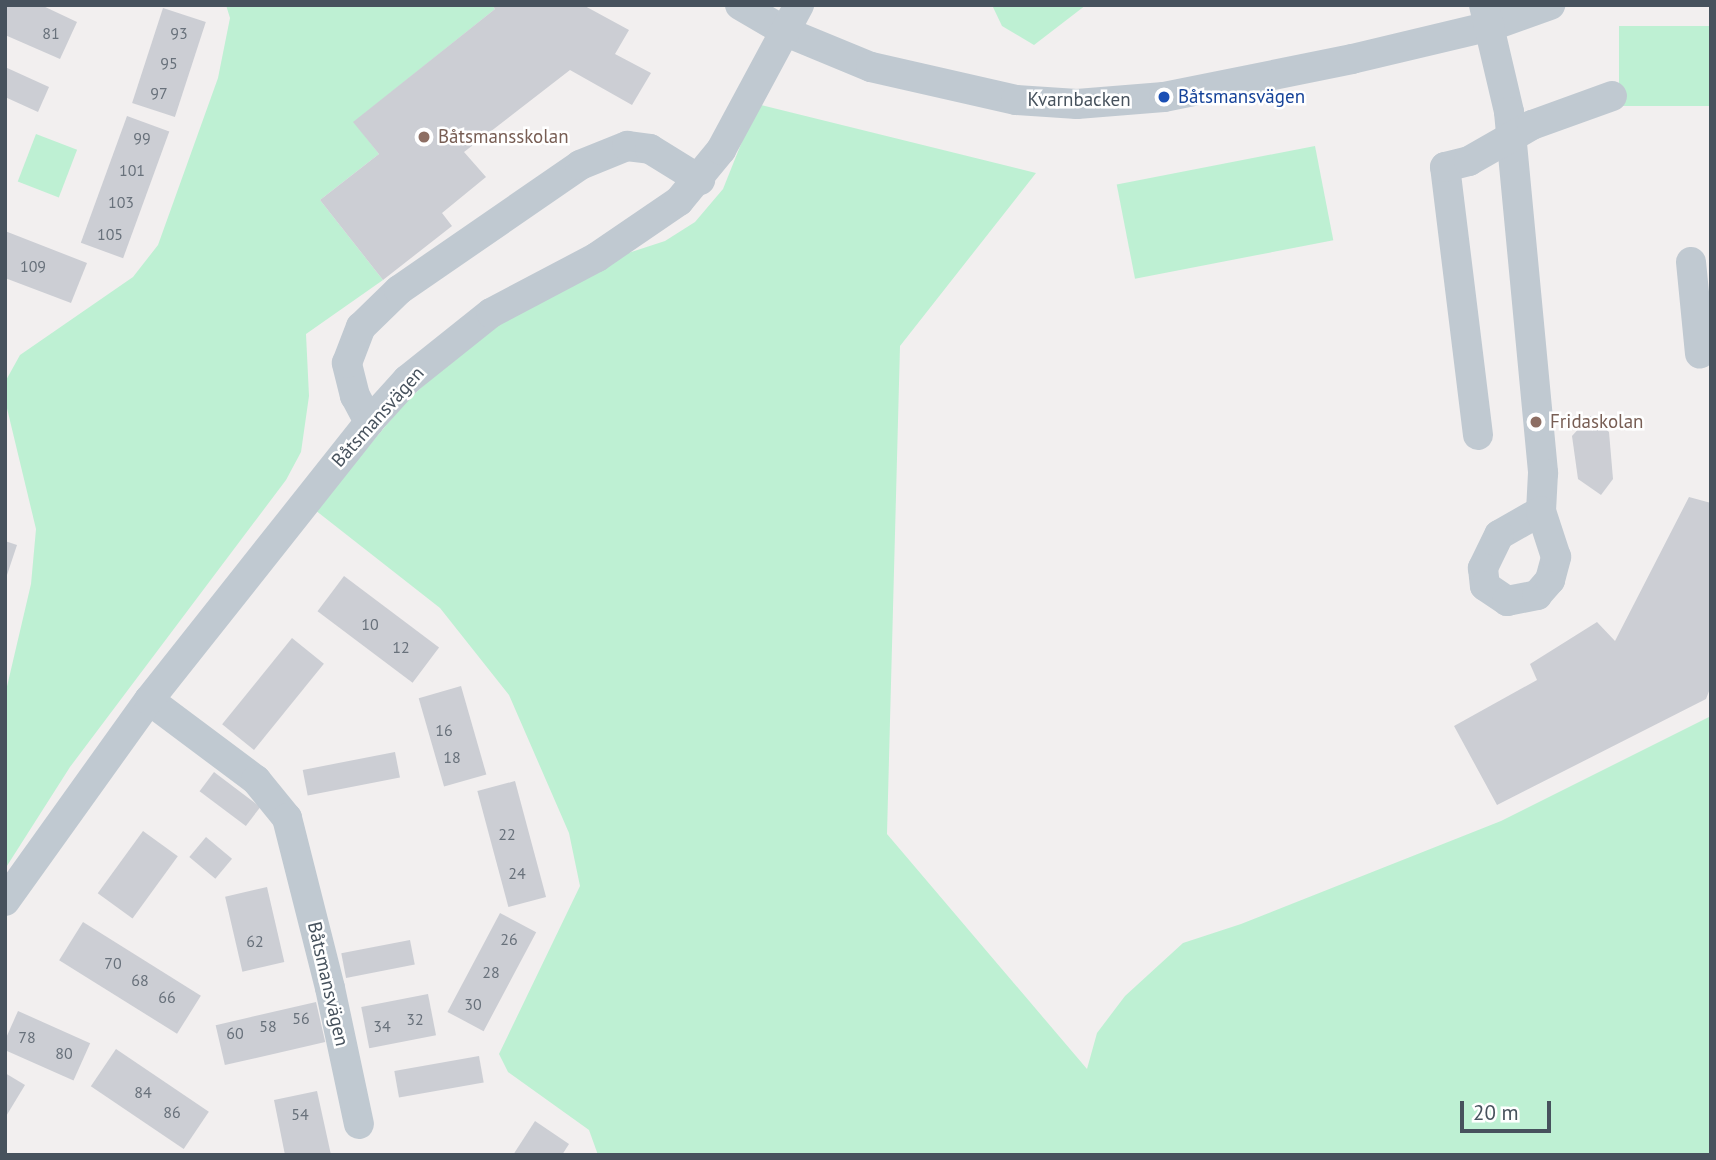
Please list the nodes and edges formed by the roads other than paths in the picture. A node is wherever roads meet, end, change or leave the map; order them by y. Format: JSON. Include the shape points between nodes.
{"nodes":[{"id":1,"x":740,"y":5,"type":"edge"},
{"id":2,"x":799,"y":5,"type":"edge"},
{"id":3,"x":1550,"y":5,"type":"edge"},
{"id":4,"x":1488,"y":15,"type":"edge"},
{"id":5,"x":786,"y":32,"type":"junction"},
{"id":6,"x":1612,"y":96,"type":"dead end"},
{"id":7,"x":1510,"y":138,"type":"junction"},
{"id":8,"x":700,"y":180,"type":"junction"},
{"id":9,"x":1691,"y":262,"type":"dead end"},
{"id":10,"x":1700,"y":354,"type":"dead end"},
{"id":11,"x":369,"y":422,"type":"junction"},
{"id":12,"x":1478,"y":436,"type":"dead end"},
{"id":13,"x":1541,"y":510,"type":"dead end"},
{"id":14,"x":149,"y":700,"type":"junction"},
{"id":15,"x":5,"y":901,"type":"edge"},
{"id":16,"x":359,"y":1124,"type":"dead end"}],
"edges":[{"from":1,"to":5,"type":"street","name":"Kvarnbacken"},
{"from":2,"to":5,"type":"street","name":"Båtsmansvägen"},
{"from":3,"to":4,"type":"street","name":"Kvarnbacken"},
{"from":4,"to":5,"type":"street","name":"Kvarnbacken","via":[[1164,97],[1077,104],[1016,100],[941,86],[871,67]]},
{"from":4,"to":7,"type":"street"},
{"from":5,"to":8,"type":"street","name":"Båtsmansvägen"},
{"from":6,"to":7,"type":"street","via":[[1532,125]]},
{"from":7,"to":12,"type":"street","via":[[1469,162],[1445,167]]},
{"from":7,"to":13,"type":"street","via":[[1528,282],[1543,473]]},
{"from":8,"to":11,"type":"street","name":"Båtsmansvägen","via":[[680,201],[629,238],[491,313],[407,380]]},
{"from":8,"to":11,"type":"street","via":[[650,149],[627,146],[580,165],[399,290],[361,327],[348,363],[355,396]]},
{"from":9,"to":10,"type":"street"},
{"from":11,"to":14,"type":"street","name":"Båtsmansvägen"},
{"from":14,"to":15,"type":"street","name":"Båtsmansvägen"},
{"from":14,"to":16,"type":"street","name":"Båtsmansvägen","via":[[256,780],[287,818]]}]}
